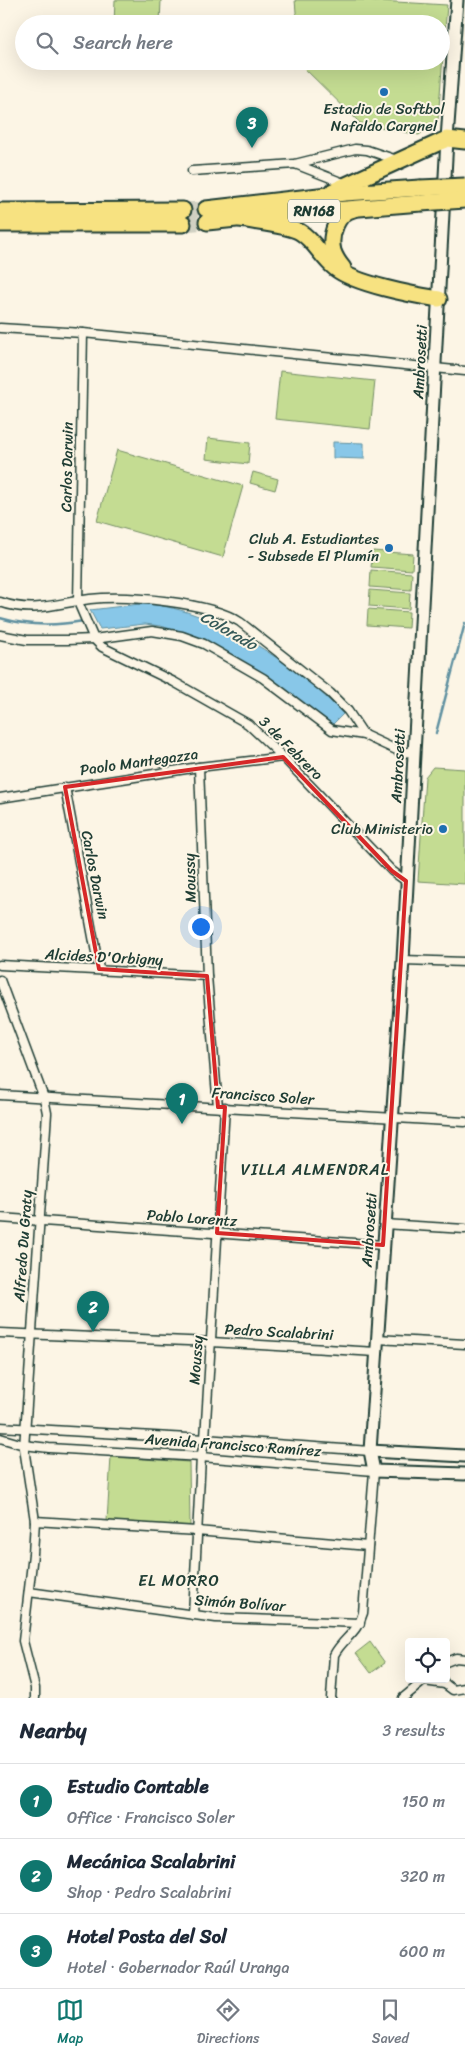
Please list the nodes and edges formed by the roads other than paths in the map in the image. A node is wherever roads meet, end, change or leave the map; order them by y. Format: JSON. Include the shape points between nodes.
{"nodes":[{"id":1,"x":457,"y":0,"type":"edge"},
{"id":2,"x":448,"y":139,"type":"junction"},
{"id":3,"x":465,"y":141,"type":"edge"},
{"id":4,"x":397,"y":160,"type":"junction"},
{"id":5,"x":294,"y":164,"type":"junction"},
{"id":6,"x":192,"y":171,"type":"dead end"},
{"id":7,"x":347,"y":184,"type":"junction"},
{"id":8,"x":465,"y":186,"type":"edge"},
{"id":9,"x":321,"y":196,"type":"junction"},
{"id":10,"x":420,"y":196,"type":"junction"},
{"id":11,"x":369,"y":199,"type":"junction"},
{"id":12,"x":465,"y":200,"type":"edge"},
{"id":13,"x":0,"y":211,"type":"edge"},
{"id":14,"x":240,"y":219,"type":"junction"},
{"id":15,"x":0,"y":224,"type":"edge"},
{"id":16,"x":356,"y":278,"type":"junction"},
{"id":17,"x":439,"y":299,"type":"junction"},
{"id":18,"x":0,"y":328,"type":"edge"},
{"id":19,"x":83,"y":333,"type":"junction"},
{"id":20,"x":435,"y":367,"type":"junction"},
{"id":21,"x":465,"y":371,"type":"edge"},
{"id":22,"x":0,"y":602,"type":"edge"},
{"id":23,"x":79,"y":606,"type":"junction"},
{"id":24,"x":0,"y":635,"type":"edge"},
{"id":25,"x":92,"y":635,"type":"junction"},
{"id":26,"x":364,"y":736,"type":"junction"},
{"id":27,"x":414,"y":751,"type":"junction"},
{"id":28,"x":283,"y":757,"type":"junction"},
{"id":29,"x":199,"y":767,"type":"junction"},
{"id":30,"x":65,"y":787,"type":"junction"},
{"id":31,"x":0,"y":798,"type":"edge"},
{"id":32,"x":406,"y":881,"type":"junction"},
{"id":33,"x":403,"y":960,"type":"junction"},
{"id":34,"x":465,"y":962,"type":"edge"},
{"id":35,"x":0,"y":965,"type":"edge"},
{"id":36,"x":99,"y":969,"type":"junction"},
{"id":37,"x":207,"y":976,"type":"junction"},
{"id":38,"x":0,"y":980,"type":"edge"},
{"id":39,"x":0,"y":1095,"type":"edge"},
{"id":40,"x":44,"y":1098,"type":"junction"},
{"id":41,"x":222,"y":1107,"type":"junction"},
{"id":42,"x":392,"y":1118,"type":"junction"},
{"id":43,"x":465,"y":1122,"type":"edge"},
{"id":44,"x":0,"y":1218,"type":"edge"},
{"id":45,"x":38,"y":1221,"type":"junction"},
{"id":46,"x":384,"y":1224,"type":"junction"},
{"id":47,"x":465,"y":1229,"type":"edge"},
{"id":48,"x":217,"y":1233,"type":"junction"},
{"id":49,"x":383,"y":1245,"type":"junction"},
{"id":50,"x":0,"y":1333,"type":"edge"},
{"id":51,"x":32,"y":1334,"type":"junction"},
{"id":52,"x":376,"y":1339,"type":"junction"},
{"id":53,"x":211,"y":1342,"type":"junction"},
{"id":54,"x":465,"y":1344,"type":"edge"},
{"id":55,"x":376,"y":1352,"type":"junction"},
{"id":56,"x":0,"y":1427,"type":"edge"},
{"id":57,"x":26,"y":1430,"type":"junction"},
{"id":58,"x":0,"y":1438,"type":"edge"},
{"id":59,"x":204,"y":1439,"type":"junction"},
{"id":60,"x":24,"y":1445,"type":"junction"},
{"id":61,"x":370,"y":1451,"type":"junction"},
{"id":62,"x":465,"y":1456,"type":"edge"},
{"id":63,"x":201,"y":1457,"type":"junction"},
{"id":64,"x":374,"y":1471,"type":"junction"},
{"id":65,"x":465,"y":1474,"type":"edge"},
{"id":66,"x":35,"y":1521,"type":"junction"},
{"id":67,"x":197,"y":1531,"type":"junction"},
{"id":68,"x":368,"y":1546,"type":"junction"},
{"id":69,"x":29,"y":1592,"type":"junction"},
{"id":70,"x":193,"y":1615,"type":"junction"},
{"id":71,"x":360,"y":1623,"type":"junction"},
{"id":72,"x":465,"y":1659,"type":"edge"},
{"id":73,"x":450,"y":1661,"type":"edge"},
{"id":74,"x":421,"y":1683,"type":"edge"},
{"id":75,"x":445,"y":1683,"type":"edge"},
{"id":76,"x":464,"y":1689,"type":"edge"},
{"id":77,"x":36,"y":1698,"type":"edge"},
{"id":78,"x":332,"y":1698,"type":"edge"},
{"id":79,"x":403,"y":1698,"type":"edge"},
{"id":80,"x":464,"y":1698,"type":"edge"}],
"edges":[{"from":1,"to":2,"type":"street","name":"Ambrosetti"},
{"from":2,"to":3,"type":"highway"},
{"from":2,"to":4,"type":"highway"},
{"from":2,"to":17,"type":"street","name":"Ambrosetti"},
{"from":4,"to":5,"type":"street","via":[[367,150],[356,150]]},
{"from":4,"to":7,"type":"highway"},
{"from":5,"to":6,"type":"street"},
{"from":5,"to":7,"type":"street"},
{"from":7,"to":9,"type":"highway"},
{"from":7,"to":11,"type":"street"},
{"from":8,"to":10,"type":"highway","number":"RN168","bridge":true},
{"from":9,"to":11,"type":"highway","number":"RN168"},
{"from":9,"to":14,"type":"highway","number":"RN168","via":[[206,216]]},
{"from":10,"to":11,"type":"highway","number":"RN168"},
{"from":10,"to":12,"type":"highway","number":"RN168","bridge":true},
{"from":11,"to":14,"type":"highway","number":"RN168"},
{"from":11,"to":16,"type":"highway","via":[[349,210],[334,229],[333,251],[337,260]]},
{"from":13,"to":15,"type":"highway","via":[[183,217]]},
{"from":14,"to":16,"type":"highway","via":[[301,232],[336,269]]},
{"from":16,"to":17,"type":"highway"},
{"from":17,"to":20,"type":"street","name":"Ambrosetti"},
{"from":18,"to":19,"type":"street"},
{"from":19,"to":20,"type":"street"},
{"from":19,"to":23,"type":"street","name":"Carlos Darwin"},
{"from":20,"to":21,"type":"street"},
{"from":20,"to":27,"type":"street","name":"Ambrosetti"},
{"from":22,"to":23,"type":"street","via":[[20,608]]},
{"from":23,"to":25,"type":"street"},
{"from":23,"to":26,"type":"street","via":[[90,599],[149,599],[231,616],[330,693],[348,711]]},
{"from":24,"to":25,"type":"street","via":[[27,640]]},
{"from":25,"to":26,"type":"street","via":[[165,632],[204,644],[263,678],[332,730]]},
{"from":25,"to":28,"type":"street","name":"3 de Febrero","via":[[102,647],[174,682],[248,724]]},
{"from":26,"to":27,"type":"street","via":[[403,753]]},
{"from":27,"to":32,"type":"street","name":"Ambrosetti"},
{"from":28,"to":29,"type":"street","name":"Paolo Mantegazza"},
{"from":28,"to":32,"type":"street","name":"3 de Febrero","via":[[392,871]]},
{"from":29,"to":30,"type":"street","name":"Paolo Mantegazza"},
{"from":29,"to":37,"type":"street","name":"Moussy"},
{"from":30,"to":31,"type":"street","name":"Paolo Mantegazza"},
{"from":30,"to":36,"type":"street","name":"Carlos Darwin"},
{"from":32,"to":33,"type":"street","name":"Ambrosetti"},
{"from":33,"to":34,"type":"street"},
{"from":33,"to":42,"type":"street","name":"Ambrosetti"},
{"from":35,"to":36,"type":"street","name":"Alcides D'Orbigny"},
{"from":36,"to":37,"type":"street","name":"Alcides D'Orbigny"},
{"from":37,"to":41,"type":"street","name":"Moussy"},
{"from":38,"to":40,"type":"street","name":"Alfredo Du Graty"},
{"from":39,"to":40,"type":"street","name":"Francisco Soler"},
{"from":40,"to":41,"type":"street","name":"Francisco Soler"},
{"from":40,"to":45,"type":"street","name":"Alfredo Du Graty","via":[[46,1113]]},
{"from":41,"to":42,"type":"street","name":"Francisco Soler"},
{"from":41,"to":48,"type":"street","name":"Moussy"},
{"from":42,"to":43,"type":"street","name":"Francisco Soler"},
{"from":42,"to":46,"type":"street","name":"Ambrosetti"},
{"from":44,"to":45,"type":"street","name":"Pablo Lorentz"},
{"from":45,"to":48,"type":"street","name":"Pablo Lorentz"},
{"from":45,"to":51,"type":"street","name":"Alfredo Du Graty"},
{"from":46,"to":47,"type":"street"},
{"from":46,"to":49,"type":"street","name":"Ambrosetti"},
{"from":48,"to":49,"type":"street","name":"Pablo Lorentz"},
{"from":48,"to":53,"type":"street","name":"Moussy"},
{"from":49,"to":52,"type":"street","name":"Ambrosetti"},
{"from":50,"to":51,"type":"street","name":"Pedro Scalabrini"},
{"from":51,"to":53,"type":"street","name":"Pedro Scalabrini"},
{"from":51,"to":57,"type":"street","name":"Alfredo Du Graty"},
{"from":52,"to":54,"type":"street"},
{"from":52,"to":55,"type":"street","name":"Ambrosetti"},
{"from":53,"to":55,"type":"street","name":"Pedro Scalabrini"},
{"from":53,"to":59,"type":"street","name":"Moussy"},
{"from":55,"to":61,"type":"street","name":"Ambrosetti"},
{"from":56,"to":57,"type":"street","name":"Avenida Francisco Ramírez"},
{"from":57,"to":59,"type":"street","name":"Avenida Francisco Ramírez"},
{"from":57,"to":60,"type":"street","name":"Alfredo Du Graty"},
{"from":58,"to":60,"type":"street","name":"Avenida Francisco Ramírez"},
{"from":59,"to":61,"type":"street","name":"Avenida Francisco Ramírez"},
{"from":59,"to":63,"type":"street","name":"Moussy"},
{"from":60,"to":63,"type":"street","name":"Avenida Francisco Ramírez"},
{"from":60,"to":66,"type":"street","name":"Alfredo Du Graty"},
{"from":61,"to":62,"type":"street","name":"Avenida Francisco Ramírez"},
{"from":61,"to":64,"type":"street","name":"Ambrosetti"},
{"from":63,"to":64,"type":"street","name":"Avenida Francisco Ramírez"},
{"from":63,"to":67,"type":"street","name":"Moussy"},
{"from":64,"to":65,"type":"street","name":"Avenida Francisco Ramírez"},
{"from":64,"to":68,"type":"street","name":"Ambrosetti"},
{"from":66,"to":67,"type":"street"},
{"from":66,"to":69,"type":"street","name":"Alfredo Du Graty"},
{"from":67,"to":68,"type":"street"},
{"from":67,"to":70,"type":"street","name":"Moussy"},
{"from":68,"to":71,"type":"street","name":"Ambrosetti"},
{"from":69,"to":70,"type":"street","name":"Simón Bolívar"},
{"from":69,"to":77,"type":"street","name":"Alfredo Du Graty","via":[[23,1641]]},
{"from":70,"to":71,"type":"street","name":"Simón Bolívar"},
{"from":71,"to":78,"type":"street","via":[[334,1655]]},
{"from":72,"to":73,"type":"street"},
{"from":74,"to":79,"type":"street"},
{"from":75,"to":76,"type":"street","via":[[454,1690]]},
{"from":76,"to":80,"type":"street"}]}
